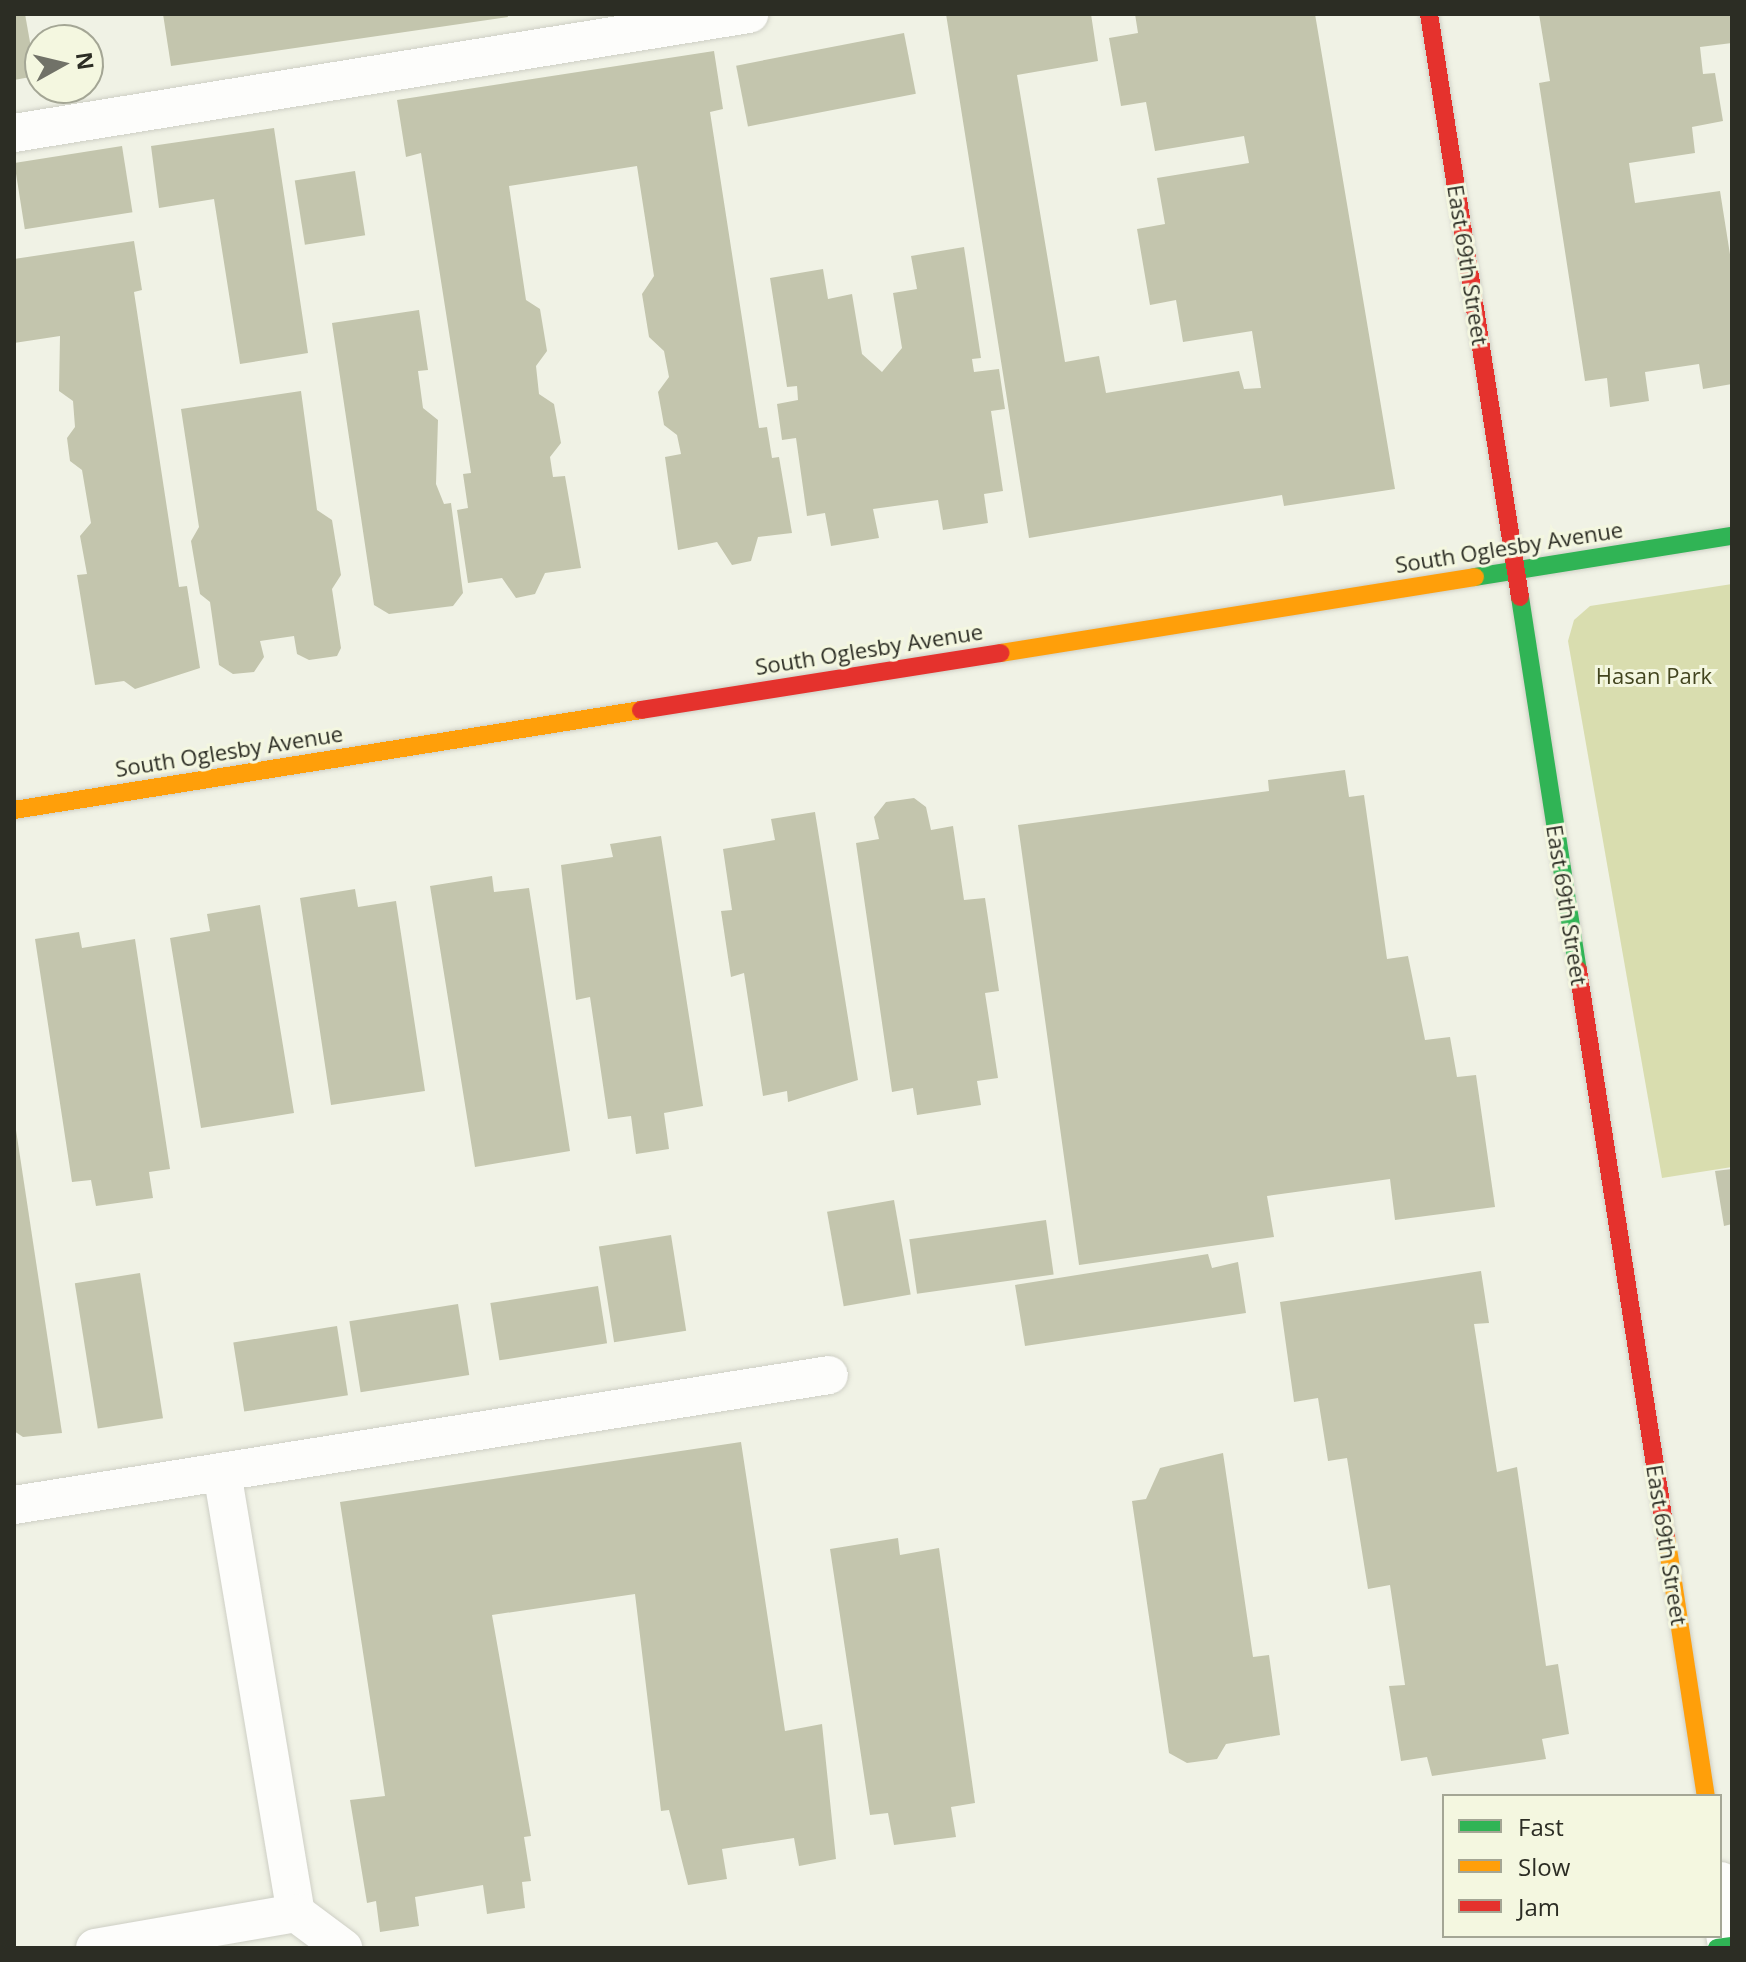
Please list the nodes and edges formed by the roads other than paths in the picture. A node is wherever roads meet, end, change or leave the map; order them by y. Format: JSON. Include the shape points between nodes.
{"nodes":[{"id":1,"x":749,"y":14,"type":"edge"},
{"id":2,"x":1429,"y":14,"type":"edge"},
{"id":3,"x":14,"y":133,"type":"edge"},
{"id":4,"x":1732,"y":536,"type":"edge"},
{"id":5,"x":1515,"y":570,"type":"junction"},
{"id":6,"x":14,"y":810,"type":"edge"},
{"id":7,"x":829,"y":1375,"type":"dead end"},
{"id":8,"x":222,"y":1472,"type":"junction"},
{"id":9,"x":14,"y":1505,"type":"edge"},
{"id":10,"x":1706,"y":1794,"type":"edge"},
{"id":11,"x":1722,"y":1905,"type":"edge"},
{"id":12,"x":296,"y":1913,"type":"junction"},
{"id":13,"x":1726,"y":1947,"type":"edge"},
{"id":14,"x":95,"y":1948,"type":"edge"},
{"id":15,"x":343,"y":1948,"type":"edge"}],
"edges":[{"from":1,"to":3,"type":"lane"},
{"from":2,"to":5,"type":"street","name":"East 69th Street"},
{"from":4,"to":5,"type":"street","name":"South Oglesby Avenue"},
{"from":5,"to":6,"type":"street","name":"South Oglesby Avenue"},
{"from":5,"to":10,"type":"street","name":"East 69th Street"},
{"from":7,"to":8,"type":"lane"},
{"from":8,"to":9,"type":"lane"},
{"from":8,"to":12,"type":"lane"},
{"from":11,"to":13,"type":"street"},
{"from":12,"to":14,"type":"lane"},
{"from":12,"to":15,"type":"lane"}]}
